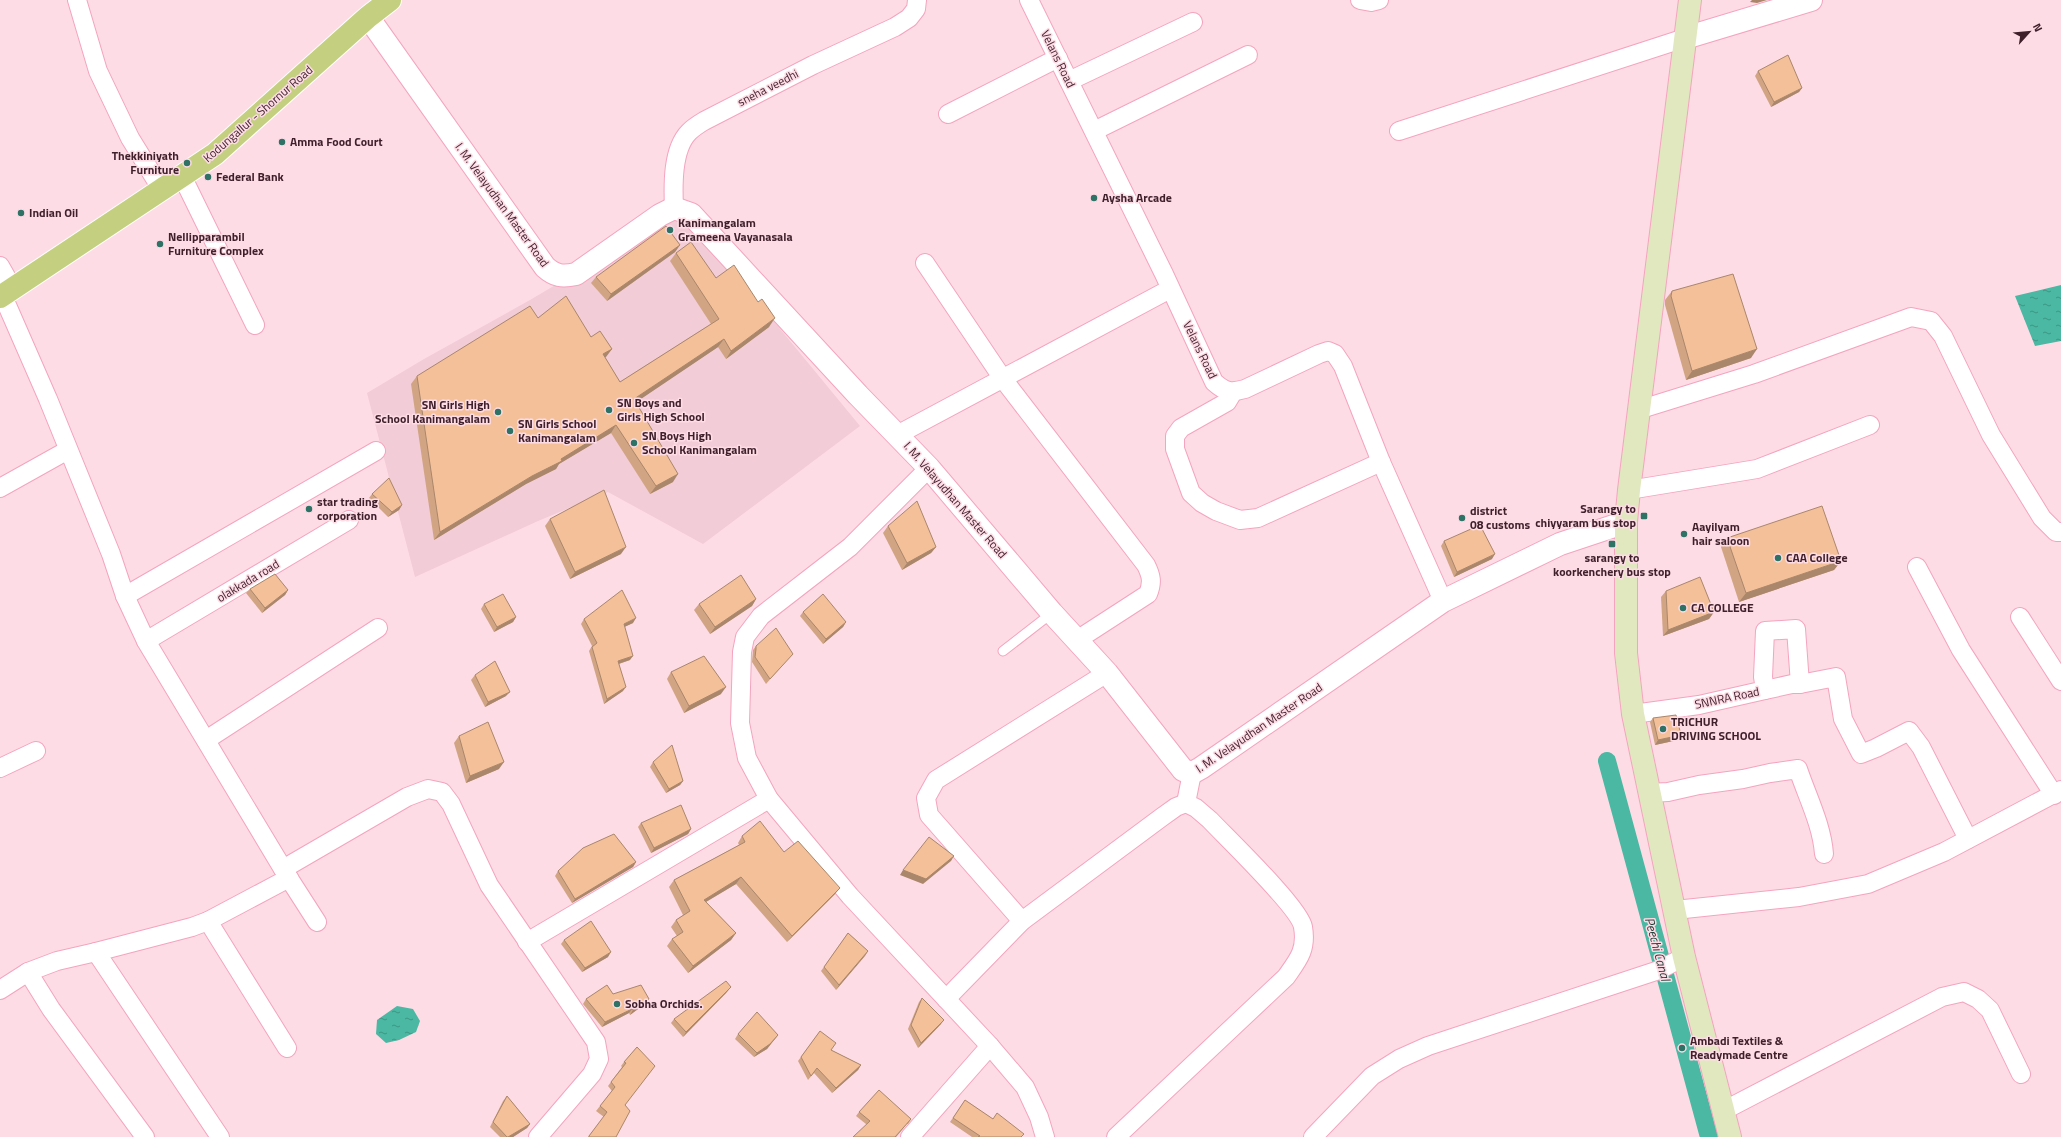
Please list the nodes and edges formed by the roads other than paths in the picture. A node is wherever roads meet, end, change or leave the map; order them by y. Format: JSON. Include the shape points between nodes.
{"nodes":[{"id":1,"x":77,"y":0,"type":"edge"},
{"id":2,"x":390,"y":0,"type":"edge"},
{"id":3,"x":1029,"y":0,"type":"edge"},
{"id":4,"x":1360,"y":0,"type":"edge"},
{"id":5,"x":1379,"y":0,"type":"edge"},
{"id":6,"x":1690,"y":0,"type":"edge"},
{"id":7,"x":1811,"y":0,"type":"edge"},
{"id":8,"x":916,"y":4,"type":"edge"},
{"id":9,"x":368,"y":17,"type":"junction"},
{"id":10,"x":1193,"y":22,"type":"dead end"},
{"id":11,"x":1685,"y":38,"type":"junction"},
{"id":12,"x":1248,"y":54,"type":"dead end"},
{"id":13,"x":1058,"y":58,"type":"junction"},
{"id":14,"x":1069,"y":81,"type":"junction"},
{"id":15,"x":948,"y":114,"type":"dead end"},
{"id":16,"x":1094,"y":131,"type":"junction"},
{"id":17,"x":1399,"y":132,"type":"dead end"},
{"id":18,"x":182,"y":176,"type":"junction"},
{"id":19,"x":162,"y":190,"type":"junction"},
{"id":20,"x":674,"y":208,"type":"junction"},
{"id":21,"x":925,"y":263,"type":"dead end"},
{"id":22,"x":0,"y":266,"type":"edge"},
{"id":23,"x":1170,"y":289,"type":"junction"},
{"id":24,"x":5,"y":294,"type":"edge"},
{"id":25,"x":255,"y":325,"type":"dead end"},
{"id":26,"x":1003,"y":379,"type":"junction"},
{"id":27,"x":1233,"y":392,"type":"junction"},
{"id":28,"x":1638,"y":410,"type":"junction"},
{"id":29,"x":1870,"y":425,"type":"dead end"},
{"id":30,"x":897,"y":436,"type":"junction"},
{"id":31,"x":68,"y":450,"type":"junction"},
{"id":32,"x":376,"y":451,"type":"dead end"},
{"id":33,"x":1381,"y":462,"type":"junction"},
{"id":34,"x":929,"y":468,"type":"junction"},
{"id":35,"x":0,"y":488,"type":"edge"},
{"id":36,"x":1629,"y":490,"type":"junction"},
{"id":37,"x":349,"y":520,"type":"dead end"},
{"id":38,"x":1626,"y":522,"type":"junction"},
{"id":39,"x":2061,"y":532,"type":"edge"},
{"id":40,"x":1917,"y":567,"type":"dead end"},
{"id":41,"x":125,"y":596,"type":"junction"},
{"id":42,"x":1443,"y":601,"type":"junction"},
{"id":43,"x":1052,"y":613,"type":"junction"},
{"id":44,"x":2020,"y":617,"type":"dead end"},
{"id":45,"x":378,"y":628,"type":"dead end"},
{"id":46,"x":1077,"y":640,"type":"junction"},
{"id":47,"x":146,"y":641,"type":"junction"},
{"id":48,"x":1003,"y":651,"type":"dead end"},
{"id":49,"x":1107,"y":672,"type":"junction"},
{"id":50,"x":2061,"y":681,"type":"edge"},
{"id":51,"x":1800,"y":684,"type":"junction"},
{"id":52,"x":1768,"y":689,"type":"junction"},
{"id":53,"x":1633,"y":714,"type":"junction"},
{"id":54,"x":206,"y":740,"type":"junction"},
{"id":55,"x":36,"y":751,"type":"dead end"},
{"id":56,"x":0,"y":768,"type":"edge"},
{"id":57,"x":1192,"y":773,"type":"junction"},
{"id":58,"x":1649,"y":793,"type":"junction"},
{"id":59,"x":2058,"y":793,"type":"edge"},
{"id":60,"x":769,"y":799,"type":"junction"},
{"id":61,"x":1186,"y":803,"type":"junction"},
{"id":62,"x":1968,"y":839,"type":"junction"},
{"id":63,"x":1824,"y":854,"type":"dead end"},
{"id":64,"x":286,"y":873,"type":"junction"},
{"id":65,"x":1675,"y":910,"type":"junction"},
{"id":66,"x":1022,"y":920,"type":"junction"},
{"id":67,"x":208,"y":921,"type":"junction"},
{"id":68,"x":317,"y":922,"type":"dead end"},
{"id":69,"x":527,"y":942,"type":"junction"},
{"id":70,"x":96,"y":952,"type":"junction"},
{"id":71,"x":1672,"y":963,"type":"junction"},
{"id":72,"x":28,"y":972,"type":"junction"},
{"id":73,"x":0,"y":990,"type":"edge"},
{"id":74,"x":946,"y":999,"type":"junction"},
{"id":75,"x":990,"y":1046,"type":"junction"},
{"id":76,"x":287,"y":1048,"type":"dead end"},
{"id":77,"x":2021,"y":1074,"type":"dead end"},
{"id":78,"x":1722,"y":1111,"type":"junction"},
{"id":79,"x":145,"y":1137,"type":"edge"},
{"id":80,"x":220,"y":1137,"type":"edge"},
{"id":81,"x":538,"y":1137,"type":"edge"},
{"id":82,"x":910,"y":1137,"type":"edge"},
{"id":83,"x":1045,"y":1137,"type":"edge"},
{"id":84,"x":1116,"y":1137,"type":"edge"},
{"id":85,"x":1313,"y":1137,"type":"edge"},
{"id":86,"x":1730,"y":1137,"type":"edge"}],
"edges":[{"from":1,"to":19,"type":"street","via":[[98,71],[130,138]]},
{"from":2,"to":9,"type":"main road","name":"Kodungallur - Shornur Road"},
{"from":3,"to":13,"type":"street","name":"Velans Road"},
{"from":4,"to":5,"type":"street"},
{"from":6,"to":11,"type":"main road"},
{"from":7,"to":11,"type":"street"},
{"from":8,"to":20,"type":"street","name":"sneha veedhi","via":[[909,18],[896,27],[806,69],[704,121],[688,133],[680,149],[672,179]]},
{"from":9,"to":18,"type":"main road","name":"Kodungallur - Shornur Road","via":[[215,154]]},
{"from":9,"to":20,"type":"street","name":"I. M. Velayudhan Master Road","via":[[544,267],[554,275],[565,277],[576,274],[660,215]]},
{"from":10,"to":14,"type":"street"},
{"from":11,"to":17,"type":"street"},
{"from":11,"to":28,"type":"main road"},
{"from":12,"to":16,"type":"street"},
{"from":13,"to":14,"type":"street","name":"Velans Road"},
{"from":13,"to":15,"type":"street"},
{"from":14,"to":16,"type":"street","name":"Velans Road"},
{"from":16,"to":23,"type":"street","name":"Velans Road"},
{"from":18,"to":19,"type":"main road","name":"Kodungallur - Shornur Road"},
{"from":18,"to":25,"type":"street"},
{"from":19,"to":24,"type":"main road","name":"Kodungallur - Shornur Road"},
{"from":20,"to":30,"type":"street","name":"I. M. Velayudhan Master Road","via":[[691,214]]},
{"from":21,"to":26,"type":"street"},
{"from":22,"to":24,"type":"street"},
{"from":23,"to":26,"type":"street"},
{"from":23,"to":27,"type":"street","name":"Velans Road","via":[[1214,382],[1223,390]]},
{"from":24,"to":31,"type":"street"},
{"from":26,"to":30,"type":"street"},
{"from":26,"to":46,"type":"street","via":[[1146,565],[1150,574],[1152,584],[1148,594]]},
{"from":27,"to":33,"type":"street","via":[[1245,389],[1328,351],[1335,354],[1343,366]]},
{"from":27,"to":33,"type":"street","via":[[1227,402],[1180,428],[1175,436],[1175,448],[1191,492],[1202,503],[1216,511],[1240,520],[1258,518]]},
{"from":28,"to":36,"type":"main road"},
{"from":28,"to":39,"type":"street","via":[[1754,374],[1911,317],[1931,321],[1942,336],[1991,435],[2042,518],[2056,532]]},
{"from":29,"to":36,"type":"street","via":[[1757,469]]},
{"from":30,"to":34,"type":"street","name":"I. M. Velayudhan Master Road"},
{"from":31,"to":35,"type":"street"},
{"from":31,"to":41,"type":"street","via":[[111,554]]},
{"from":32,"to":41,"type":"street"},
{"from":33,"to":42,"type":"street"},
{"from":34,"to":43,"type":"street","name":"I. M. Velayudhan Master Road"},
{"from":34,"to":60,"type":"street","via":[[850,547],[760,616],[746,637],[742,652],[740,723],[747,758]]},
{"from":36,"to":38,"type":"main road"},
{"from":37,"to":47,"type":"street","name":"olakkada road"},
{"from":38,"to":42,"type":"street","name":"I. M. Velayudhan Master Road","via":[[1560,544]]},
{"from":38,"to":53,"type":"main road","via":[[1626,653]]},
{"from":40,"to":59,"type":"street","via":[[1961,650]]},
{"from":41,"to":47,"type":"street"},
{"from":42,"to":57,"type":"street","name":"I. M. Velayudhan Master Road"},
{"from":43,"to":46,"type":"street","name":"I. M. Velayudhan Master Road"},
{"from":43,"to":48,"type":"lane"},
{"from":44,"to":50,"type":"street"},
{"from":45,"to":54,"type":"street"},
{"from":46,"to":49,"type":"street","name":"I. M. Velayudhan Master Road"},
{"from":47,"to":54,"type":"street"},
{"from":49,"to":57,"type":"street","name":"I. M. Velayudhan Master Road","via":[[1183,770]]},
{"from":49,"to":66,"type":"street","via":[[936,780],[926,798],[929,815]]},
{"from":51,"to":52,"type":"street"},
{"from":51,"to":52,"type":"street","name":"SNNRA Road","via":[[1796,629],[1765,631],[1763,677]]},
{"from":51,"to":62,"type":"street","via":[[1836,678],[1843,719],[1861,754],[1909,731],[1921,747]]},
{"from":52,"to":53,"type":"street","name":"SNNRA Road","via":[[1698,705]]},
{"from":53,"to":58,"type":"main road"},
{"from":54,"to":64,"type":"street"},
{"from":55,"to":56,"type":"street"},
{"from":57,"to":61,"type":"street"},
{"from":58,"to":63,"type":"street","via":[[1668,792],[1798,769],[1816,816]]},
{"from":58,"to":65,"type":"main road"},
{"from":59,"to":62,"type":"street"},
{"from":60,"to":69,"type":"street"},
{"from":60,"to":74,"type":"street","via":[[850,896]]},
{"from":61,"to":66,"type":"street","via":[[1176,807]]},
{"from":61,"to":84,"type":"street","via":[[1210,820],[1290,905],[1303,926],[1302,953],[1286,977]]},
{"from":62,"to":65,"type":"street","via":[[1944,852],[1868,884],[1799,897]]},
{"from":64,"to":67,"type":"street"},
{"from":64,"to":68,"type":"street"},
{"from":64,"to":69,"type":"street","via":[[407,797],[428,788],[442,792],[451,804],[489,885]]},
{"from":65,"to":71,"type":"main road"},
{"from":66,"to":74,"type":"street"},
{"from":67,"to":70,"type":"street"},
{"from":67,"to":76,"type":"street"},
{"from":69,"to":81,"type":"street","via":[[596,1042],[600,1059],[592,1074]]},
{"from":70,"to":72,"type":"street","via":[[57,961]]},
{"from":70,"to":80,"type":"street"},
{"from":71,"to":78,"type":"main road"},
{"from":71,"to":85,"type":"street","via":[[1428,1046],[1399,1059],[1372,1076]]},
{"from":72,"to":73,"type":"street"},
{"from":72,"to":79,"type":"street","via":[[51,1009]]},
{"from":74,"to":75,"type":"street"},
{"from":75,"to":82,"type":"street"},
{"from":75,"to":83,"type":"street","via":[[1025,1087]]},
{"from":77,"to":78,"type":"street","via":[[1990,1010],[1978,999],[1964,992],[1942,997]]},
{"from":78,"to":86,"type":"main road"}]}
